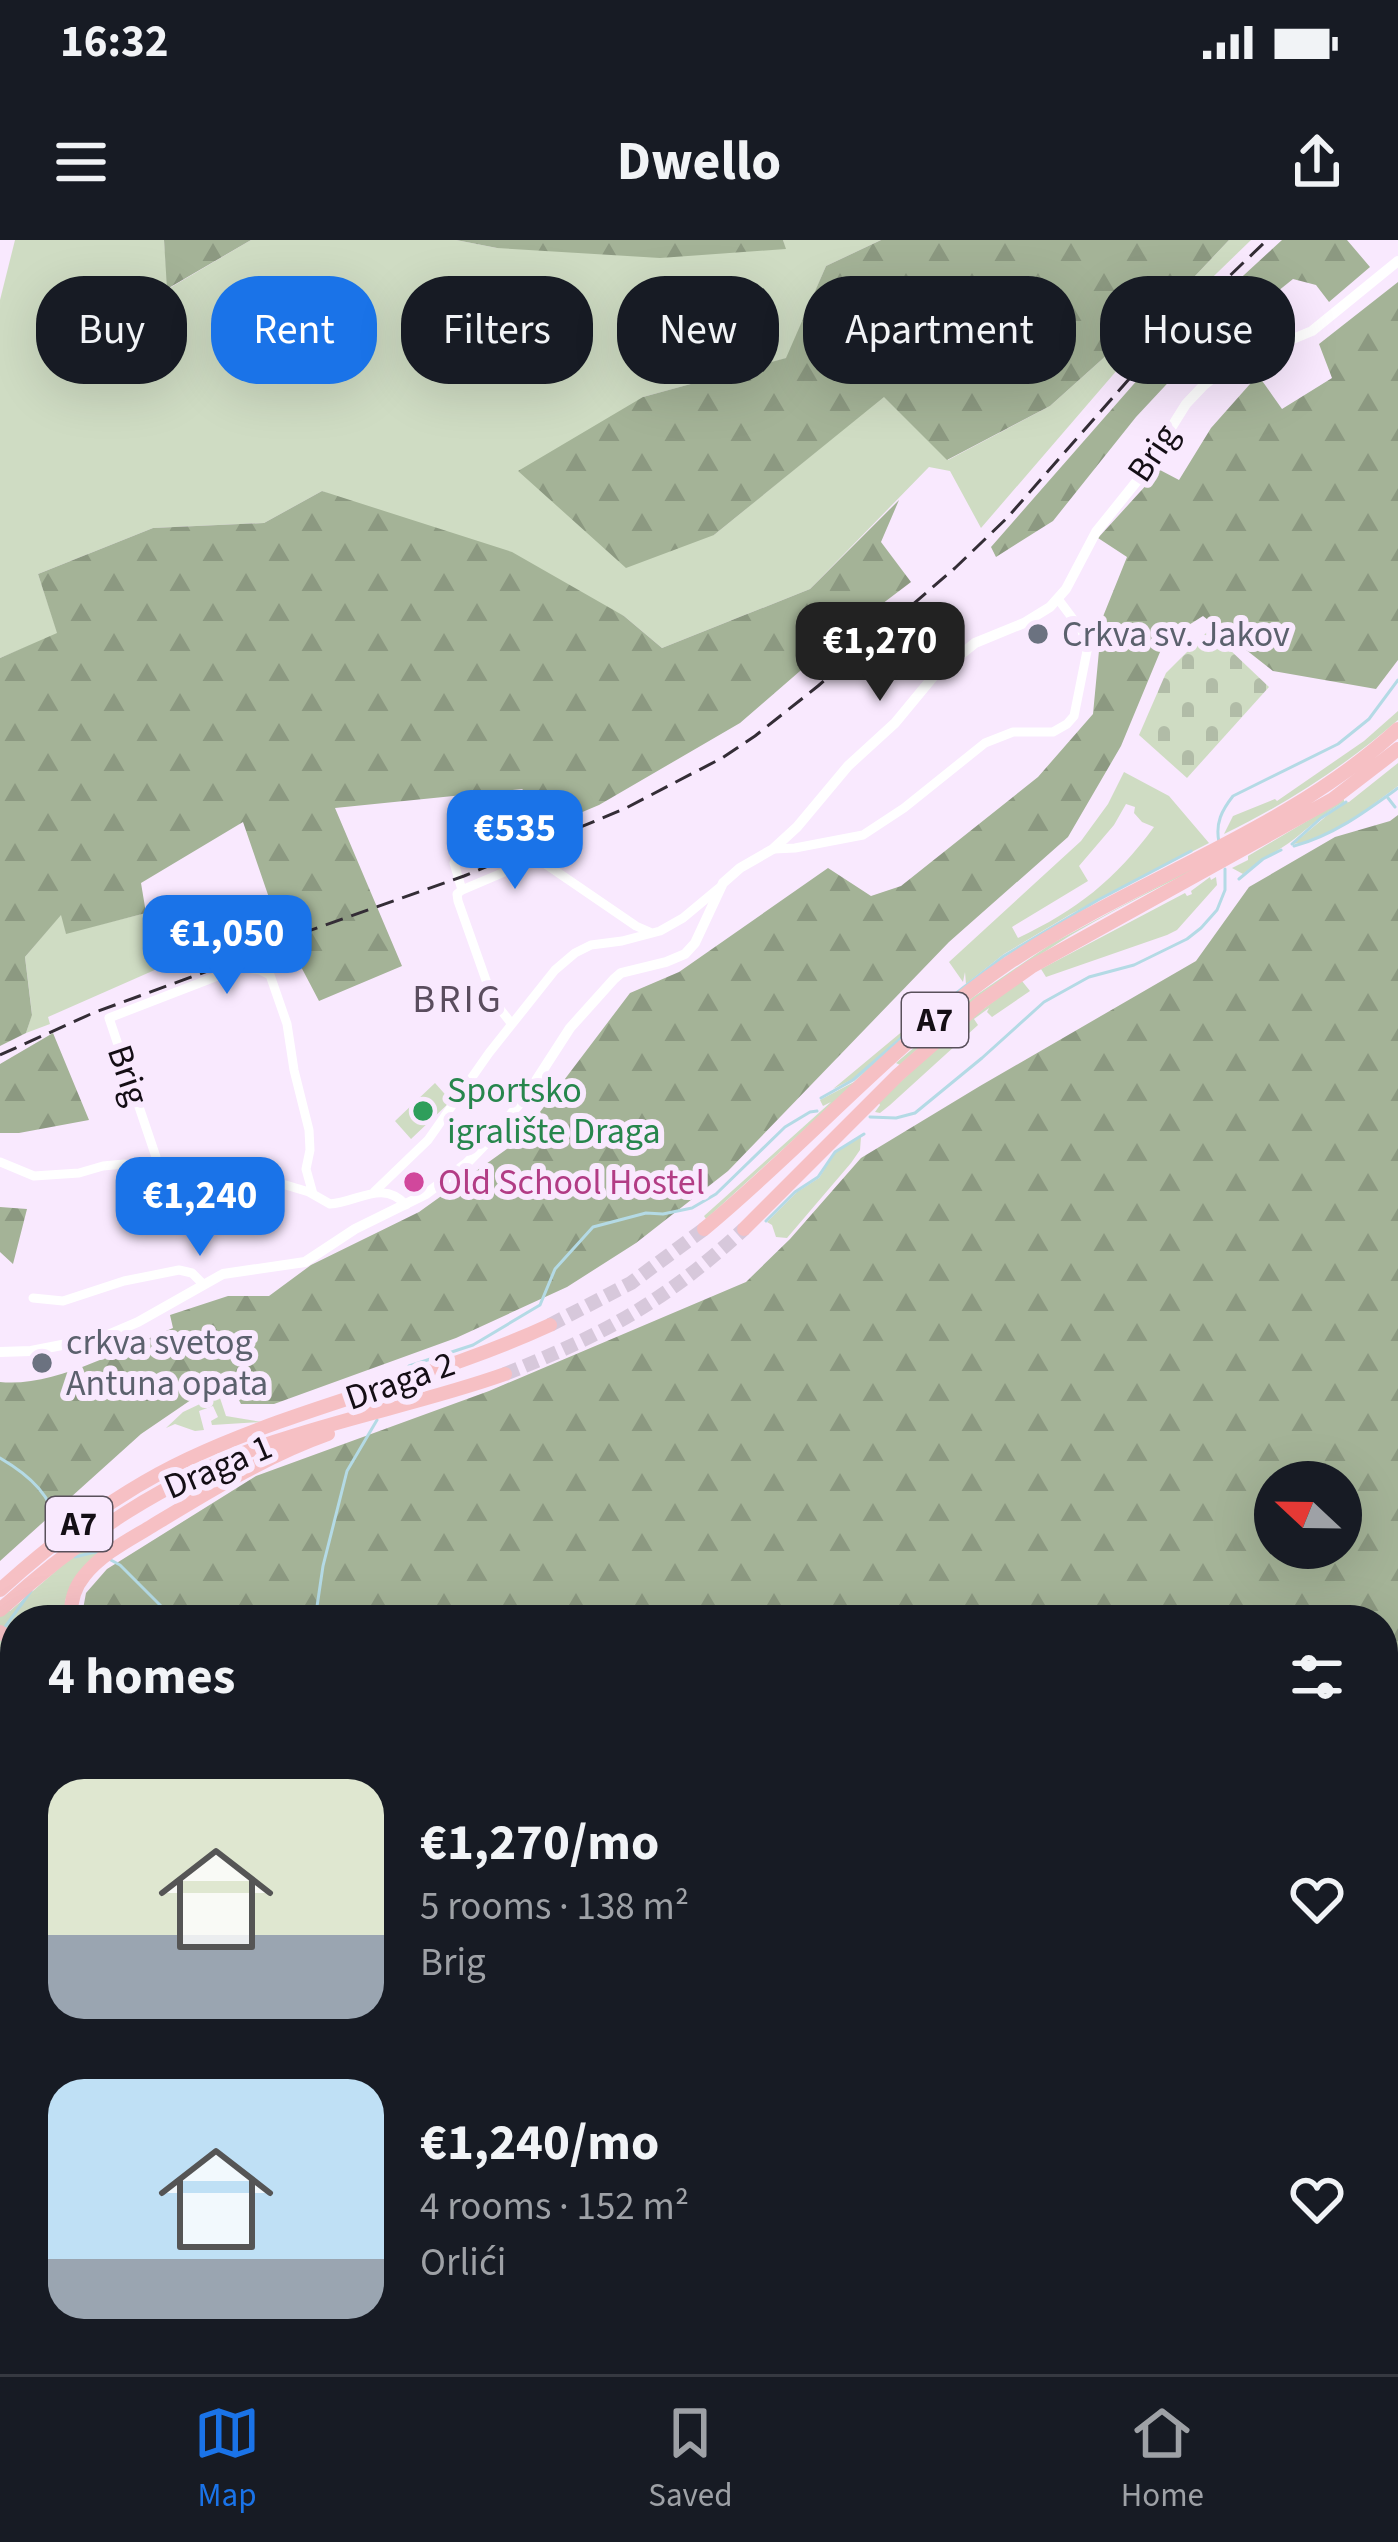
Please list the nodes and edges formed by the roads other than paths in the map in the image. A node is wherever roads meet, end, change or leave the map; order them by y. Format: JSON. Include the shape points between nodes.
{"nodes":[{"id":1,"x":1398,"y":261,"type":"edge"},
{"id":2,"x":1058,"y":598,"type":"junction"},
{"id":3,"x":1398,"y":729,"type":"edge"},
{"id":4,"x":1398,"y":748,"type":"edge"},
{"id":5,"x":1240,"y":844,"type":"junction"},
{"id":6,"x":773,"y":849,"type":"junction"},
{"id":7,"x":454,"y":863,"type":"dead end"},
{"id":8,"x":1202,"y":864,"type":"junction"},
{"id":9,"x":719,"y":889,"type":"junction"},
{"id":10,"x":462,"y":890,"type":"junction"},
{"id":11,"x":652,"y":933,"type":"junction"},
{"id":12,"x":511,"y":1024,"type":"junction"},
{"id":13,"x":0,"y":1162,"type":"edge"},
{"id":14,"x":155,"y":1169,"type":"junction"},
{"id":15,"x":374,"y":1192,"type":"junction"},
{"id":16,"x":313,"y":1194,"type":"junction"},
{"id":17,"x":406,"y":1205,"type":"junction"},
{"id":18,"x":704,"y":1228,"type":"tunnel mouth"},
{"id":19,"x":744,"y":1229,"type":"tunnel mouth"},
{"id":20,"x":203,"y":1284,"type":"junction"},
{"id":21,"x":33,"y":1298,"type":"dead end"},
{"id":22,"x":550,"y":1325,"type":"tunnel mouth"},
{"id":23,"x":0,"y":1352,"type":"edge"},
{"id":24,"x":505,"y":1374,"type":"tunnel mouth"},
{"id":25,"x":400,"y":1409,"type":"junction"},
{"id":26,"x":164,"y":1468,"type":"junction"},
{"id":27,"x":0,"y":1580,"type":"edge"},
{"id":28,"x":0,"y":1590,"type":"edge"},
{"id":29,"x":7,"y":1605,"type":"edge"},
{"id":30,"x":72,"y":1605,"type":"edge"}],
"edges":[{"from":1,"to":2,"type":"street","name":"Brig","via":[[1312,331],[1228,366],[1204,385]]},
{"from":2,"to":6,"type":"street","name":"Brig","via":[[1040,615],[975,643],[933,677]]},
{"from":2,"to":6,"type":"street","name":"Brig","via":[[1087,651],[1067,724],[985,743],[863,835]]},
{"from":3,"to":5,"type":"highway","number":"A7"},
{"from":4,"to":5,"type":"highway","number":"A7","via":[[1333,799]]},
{"from":5,"to":8,"type":"highway","number":"A7"},
{"from":6,"to":9,"type":"street","name":"Brig"},
{"from":7,"to":10,"type":"street"},
{"from":8,"to":18,"type":"highway","number":"A7","via":[[1086,916],[985,981]]},
{"from":8,"to":19,"type":"highway","number":"A7","via":[[980,1003]]},
{"from":9,"to":11,"type":"street","name":"Brig"},
{"from":9,"to":17,"type":"street","name":"Brig","via":[[690,949],[621,973],[570,1028],[496,1132]]},
{"from":10,"to":11,"type":"street","via":[[544,863]]},
{"from":10,"to":12,"type":"street","via":[[458,901],[493,1000]]},
{"from":11,"to":12,"type":"street","name":"Brig","via":[[575,953]]},
{"from":12,"to":15,"type":"street","name":"Brig","via":[[428,1139]]},
{"from":13,"to":14,"type":"street","name":"Brig","via":[[34,1176],[112,1164]]},
{"from":14,"to":16,"type":"street","name":"Brig","via":[[201,1186],[259,1180]]},
{"from":14,"to":16,"type":"street","name":"Brig","via":[[109,1018],[250,968],[270,975],[287,1024]]},
{"from":15,"to":16,"type":"street","name":"Brig","via":[[336,1204]]},
{"from":15,"to":17,"type":"street","name":"Brig"},
{"from":17,"to":20,"type":"street","via":[[305,1262]]},
{"from":20,"to":21,"type":"street","via":[[179,1270],[63,1300]]},
{"from":20,"to":23,"type":"street","via":[[103,1336]]},
{"from":22,"to":26,"type":"highway","name":"Draga 2","number":"A7"},
{"from":24,"to":25,"type":"highway","number":"A7"},
{"from":25,"to":29,"type":"highway","name":"Draga 1","number":"A7","via":[[260,1447],[163,1490],[92,1533]]},
{"from":25,"to":30,"type":"highway","via":[[229,1480],[111,1552],[84,1575]]},
{"from":26,"to":27,"type":"highway","via":[[71,1521]]},
{"from":26,"to":28,"type":"highway","name":"Draga 1","number":"A7","via":[[74,1527]]}]}
